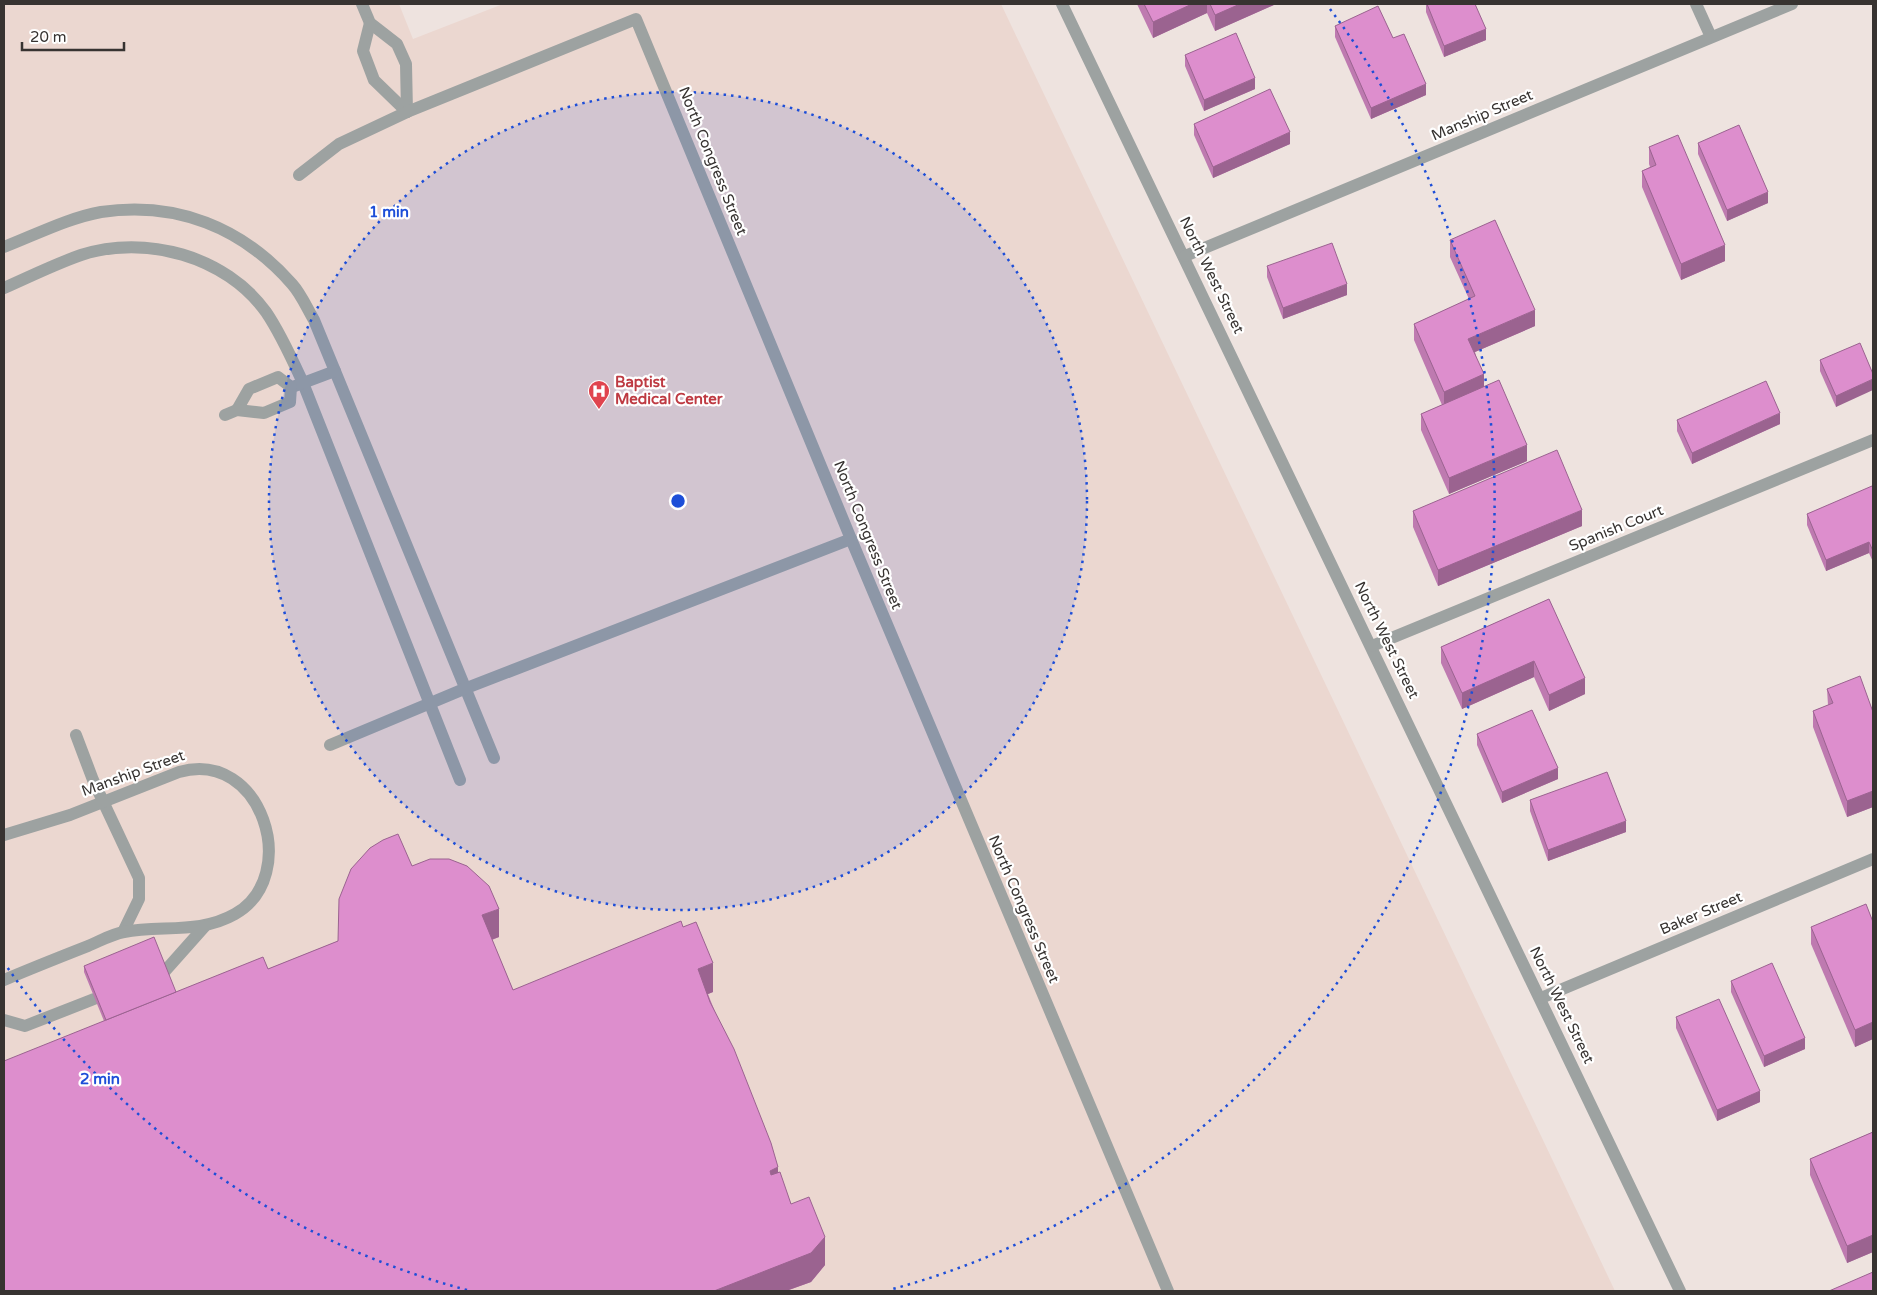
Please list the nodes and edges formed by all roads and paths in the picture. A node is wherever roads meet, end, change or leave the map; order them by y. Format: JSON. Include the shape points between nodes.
{"nodes":[{"id":1,"x":362,"y":4,"type":"edge"},
{"id":2,"x":1062,"y":4,"type":"edge"},
{"id":3,"x":1696,"y":4,"type":"edge"},
{"id":4,"x":1792,"y":4,"type":"edge"},
{"id":5,"x":370,"y":24,"type":"junction"},
{"id":6,"x":1711,"y":37,"type":"junction"},
{"id":7,"x":407,"y":112,"type":"junction"},
{"id":8,"x":299,"y":175,"type":"dead end"},
{"id":9,"x":4,"y":247,"type":"edge"},
{"id":10,"x":1185,"y":256,"type":"junction"},
{"id":11,"x":4,"y":288,"type":"edge"},
{"id":12,"x":335,"y":371,"type":"junction"},
{"id":13,"x":297,"y":385,"type":"junction"},
{"id":14,"x":1873,"y":440,"type":"edge"},
{"id":15,"x":852,"y":539,"type":"junction"},
{"id":16,"x":1372,"y":646,"type":"junction"},
{"id":17,"x":464,"y":689,"type":"junction"},
{"id":18,"x":430,"y":702,"type":"junction"},
{"id":19,"x":76,"y":735,"type":"dead end"},
{"id":20,"x":330,"y":745,"type":"dead end"},
{"id":21,"x":494,"y":758,"type":"dead end"},
{"id":22,"x":460,"y":780,"type":"dead end"},
{"id":23,"x":103,"y":800,"type":"junction"},
{"id":24,"x":4,"y":835,"type":"edge"},
{"id":25,"x":1873,"y":859,"type":"edge"},
{"id":26,"x":205,"y":926,"type":"junction"},
{"id":27,"x":123,"y":932,"type":"junction"},
{"id":28,"x":165,"y":971,"type":"edge"},
{"id":29,"x":4,"y":980,"type":"edge"},
{"id":30,"x":94,"y":998,"type":"edge"},
{"id":31,"x":1541,"y":998,"type":"junction"},
{"id":32,"x":4,"y":1020,"type":"edge"},
{"id":33,"x":1168,"y":1291,"type":"edge"},
{"id":34,"x":1680,"y":1291,"type":"edge"}],
"edges":[{"from":1,"to":5,"type":"street"},
{"from":2,"to":10,"type":"street","name":"North West Street"},
{"from":3,"to":6,"type":"street"},
{"from":4,"to":6,"type":"street","name":"Manship Street"},
{"from":5,"to":7,"type":"street","via":[[397,44],[406,64]]},
{"from":5,"to":7,"type":"street","via":[[363,51],[374,80]]},
{"from":6,"to":10,"type":"street","name":"Manship Street"},
{"from":7,"to":8,"type":"street","via":[[340,144]]},
{"from":7,"to":15,"type":"street","name":"North Congress Street","via":[[636,19]]},
{"from":9,"to":12,"type":"street","via":[[100,212],[173,212],[206,221],[237,237],[263,256],[293,285],[314,320]]},
{"from":10,"to":16,"type":"street","name":"North West Street"},
{"from":11,"to":13,"type":"street","via":[[82,255],[106,250],[134,248],[190,256],[216,268],[241,286],[265,310],[281,336]]},
{"from":12,"to":13,"type":"street"},
{"from":12,"to":17,"type":"street"},
{"from":13,"to":13,"type":"street","via":[[290,402],[264,413],[231,412],[249,389],[278,377]]},
{"from":13,"to":18,"type":"street"},
{"from":14,"to":16,"type":"street","name":"Spanish Court"},
{"from":15,"to":17,"type":"street"},
{"from":15,"to":33,"type":"street","name":"North Congress Street"},
{"from":16,"to":31,"type":"street","name":"North West Street"},
{"from":17,"to":18,"type":"street"},
{"from":17,"to":21,"type":"street"},
{"from":18,"to":20,"type":"street"},
{"from":18,"to":22,"type":"street"},
{"from":19,"to":23,"type":"street"},
{"from":23,"to":24,"type":"street","name":"Manship Street","via":[[70,815]]},
{"from":23,"to":26,"type":"street","name":"Manship Street","via":[[196,767],[225,774],[248,790],[263,822],[268,845],[266,876],[261,889],[248,905]]},
{"from":23,"to":27,"type":"street","via":[[139,878],[139,899]]},
{"from":25,"to":31,"type":"street","name":"Baker Street"},
{"from":26,"to":27,"type":"street","name":"Manship Street"},
{"from":26,"to":28,"type":"street"},
{"from":27,"to":29,"type":"street","name":"Manship Street"},
{"from":30,"to":32,"type":"street","via":[[25,1026]]},
{"from":31,"to":34,"type":"street","name":"North West Street"}]}
